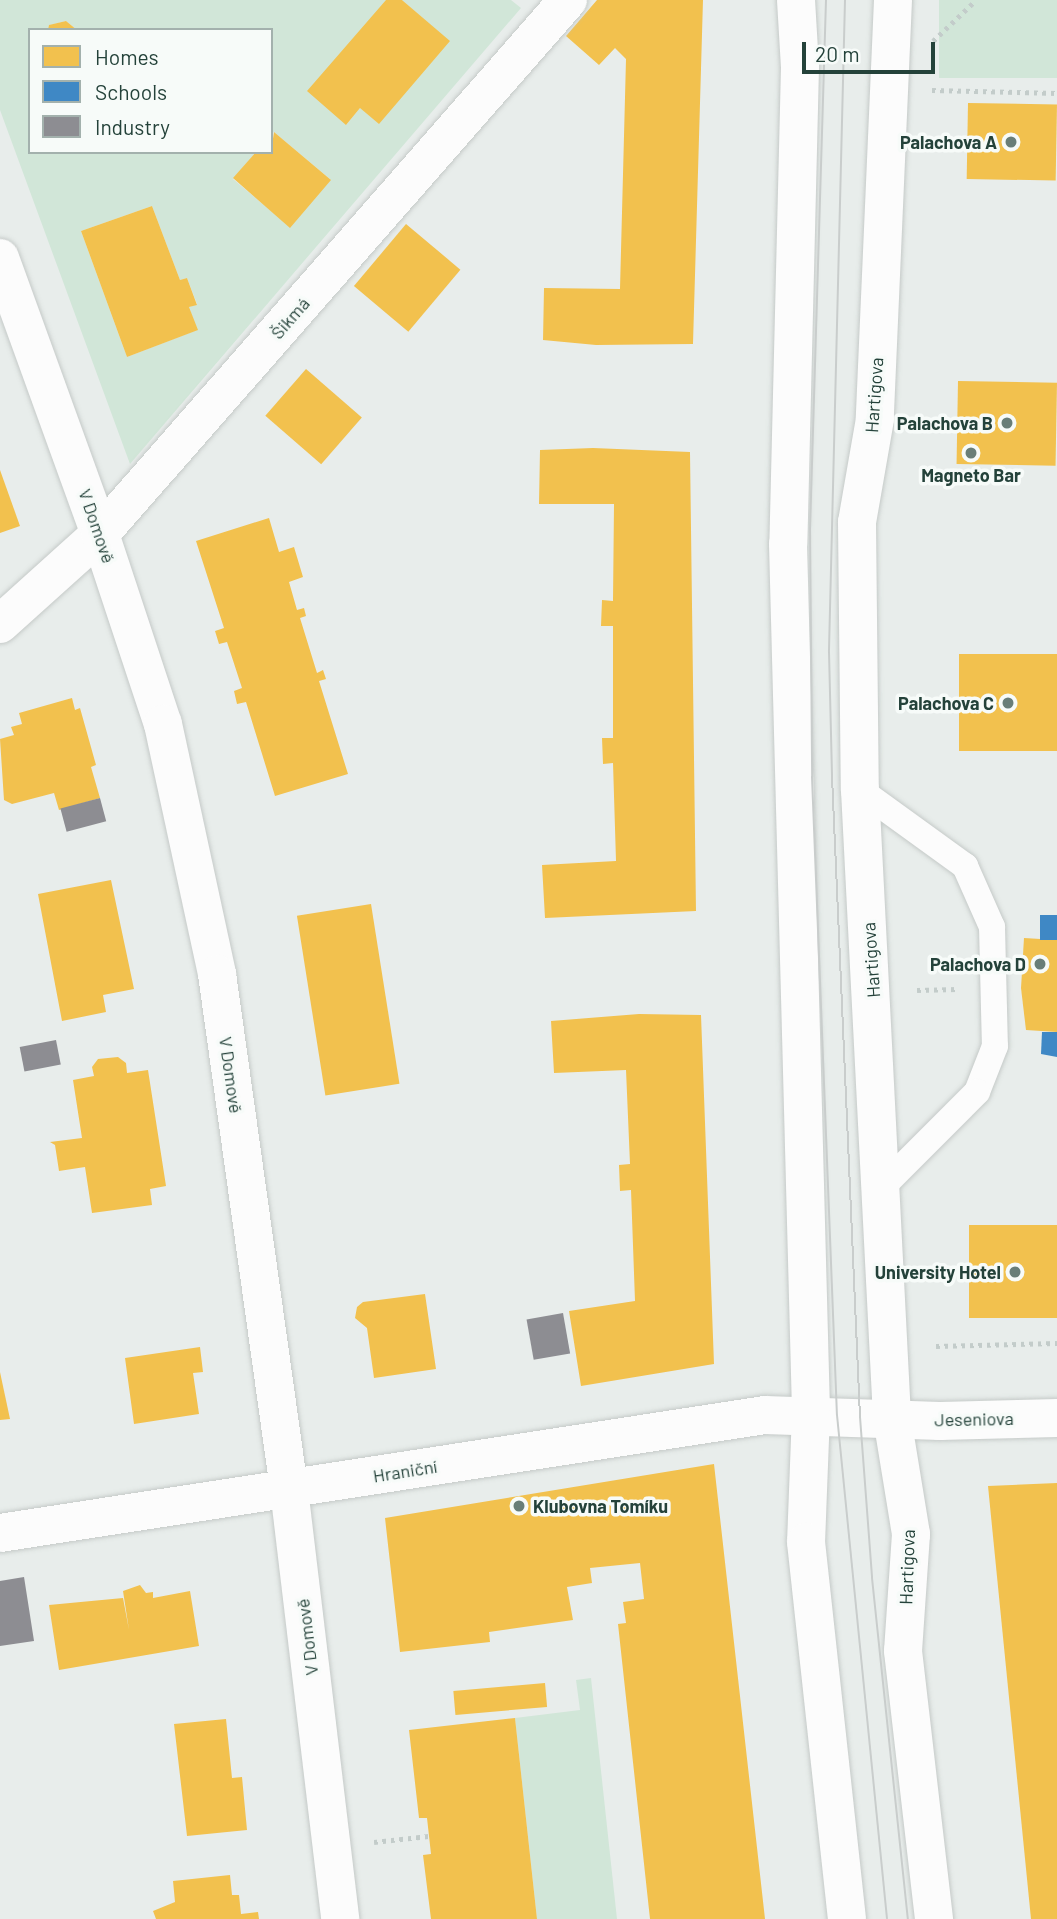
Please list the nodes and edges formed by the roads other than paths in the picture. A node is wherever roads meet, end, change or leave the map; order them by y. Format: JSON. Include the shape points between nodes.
{"nodes":[{"id":1,"x":568,"y":0,"type":"edge"},
{"id":2,"x":796,"y":0,"type":"edge"},
{"id":3,"x":893,"y":0,"type":"edge"},
{"id":4,"x":0,"y":258,"type":"edge"},
{"id":5,"x":100,"y":534,"type":"junction"},
{"id":6,"x":0,"y":624,"type":"edge"},
{"id":7,"x":860,"y":790,"type":"junction"},
{"id":8,"x":882,"y":1187,"type":"junction"},
{"id":9,"x":811,"y":1413,"type":"junction"},
{"id":10,"x":892,"y":1418,"type":"junction"},
{"id":11,"x":1057,"y":1418,"type":"edge"},
{"id":12,"x":289,"y":1489,"type":"junction"},
{"id":13,"x":0,"y":1533,"type":"edge"},
{"id":14,"x":340,"y":1919,"type":"edge"},
{"id":15,"x":847,"y":1919,"type":"edge"},
{"id":16,"x":934,"y":1919,"type":"edge"}],
"edges":[{"from":1,"to":5,"type":"main road","name":"Šikmá"},
{"from":2,"to":9,"type":"main road","via":[[800,67],[788,544]]},
{"from":3,"to":7,"type":"main road","name":"Hartigova","via":[[875,419],[857,522]]},
{"from":4,"to":5,"type":"main road","name":"V Domově"},
{"from":5,"to":6,"type":"main road","name":"Šikmá"},
{"from":5,"to":12,"type":"main road","name":"V Domově","via":[[163,724],[217,974]]},
{"from":7,"to":8,"type":"main road","name":"Hartigova"},
{"from":7,"to":8,"type":"lane","via":[[965,866],[992,927],[995,1046],[977,1092]]},
{"from":8,"to":10,"type":"main road","name":"Hartigova"},
{"from":9,"to":10,"type":"main road","name":"Hraniční"},
{"from":9,"to":12,"type":"main road","name":"Hraniční","via":[[765,1415]]},
{"from":9,"to":15,"type":"main road","via":[[806,1542]]},
{"from":10,"to":11,"type":"main road","name":"Jeseniova"},
{"from":10,"to":16,"type":"main road","name":"Hartigova","via":[[911,1534],[903,1651]]},
{"from":12,"to":13,"type":"main road","name":"Hraniční"},
{"from":12,"to":14,"type":"main road","name":"V Domově"}]}
